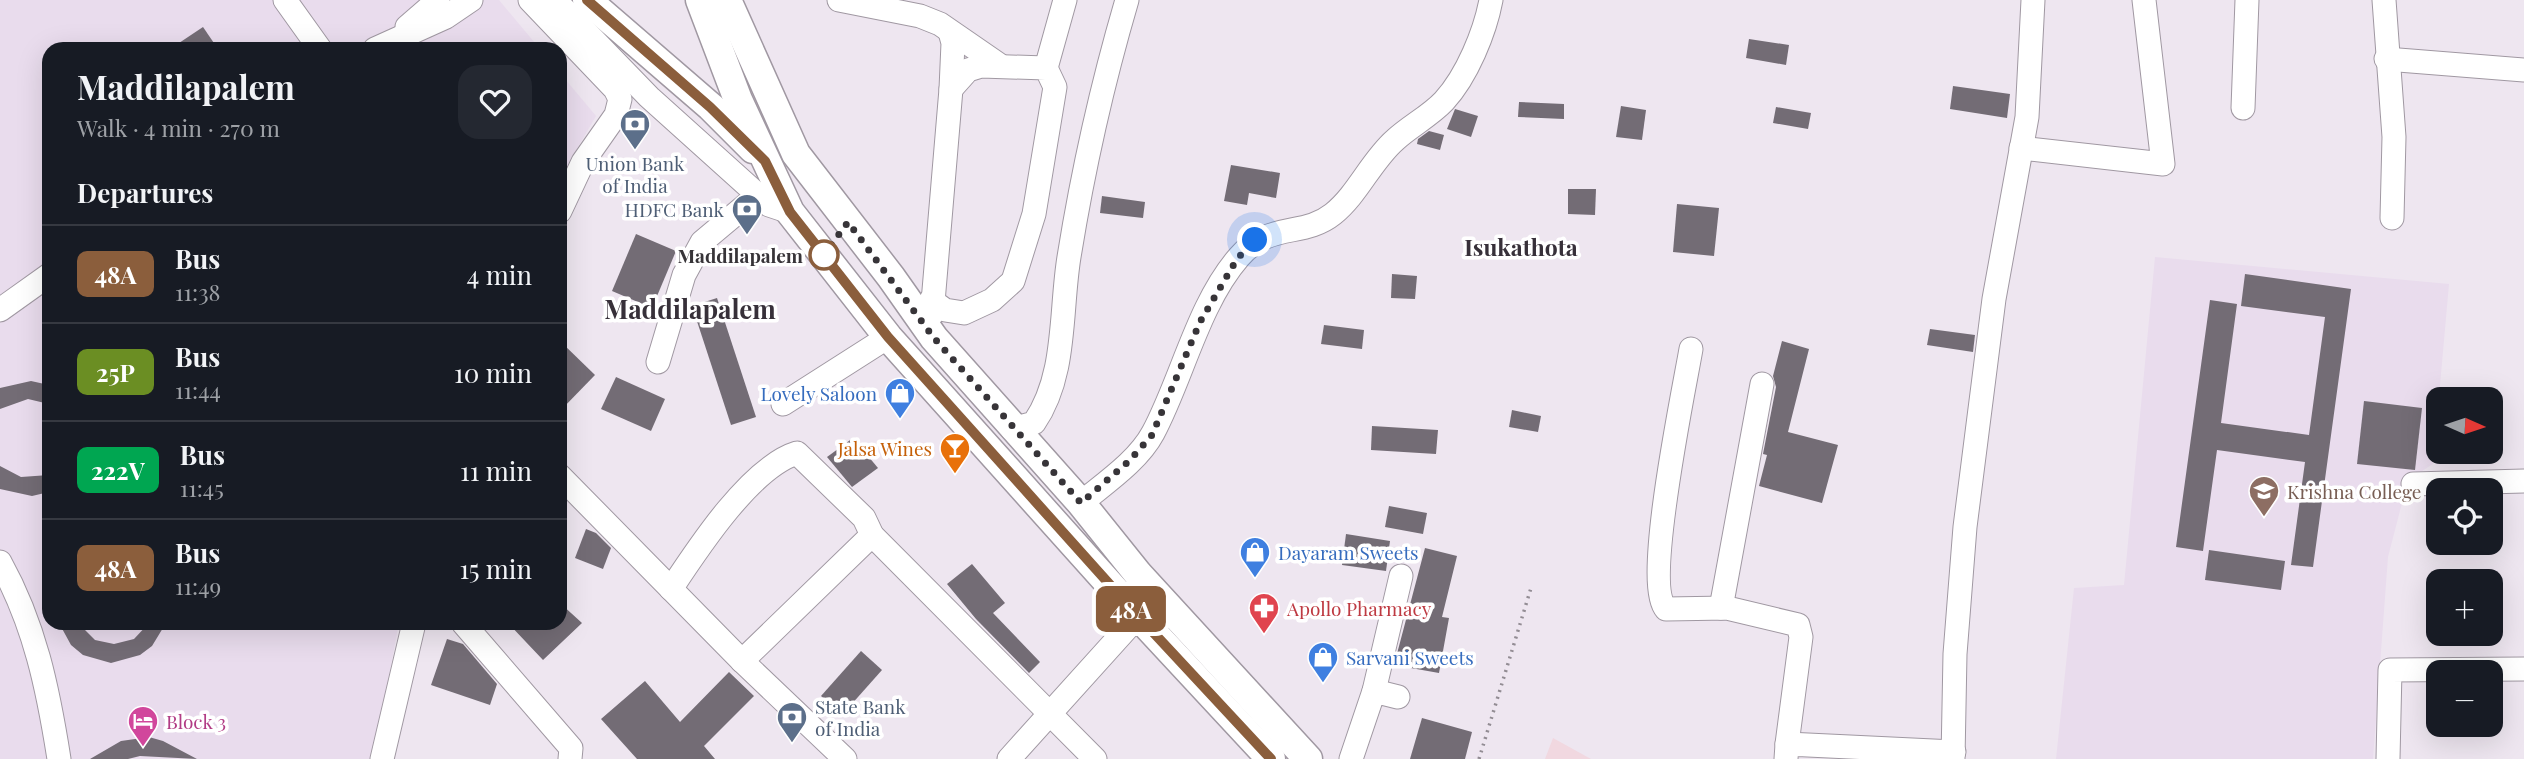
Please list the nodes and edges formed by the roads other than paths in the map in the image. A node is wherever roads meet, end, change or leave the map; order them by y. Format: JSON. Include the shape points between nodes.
{"nodes":[{"id":1,"x":285,"y":0,"type":"edge"},
{"id":2,"x":438,"y":0,"type":"edge"},
{"id":3,"x":471,"y":0,"type":"edge"},
{"id":4,"x":530,"y":0,"type":"edge"},
{"id":5,"x":555,"y":0,"type":"edge"},
{"id":6,"x":587,"y":0,"type":"edge"},
{"id":7,"x":700,"y":0,"type":"edge"},
{"id":8,"x":727,"y":0,"type":"edge"},
{"id":9,"x":839,"y":0,"type":"edge"},
{"id":10,"x":1065,"y":0,"type":"edge"},
{"id":11,"x":1127,"y":0,"type":"edge"},
{"id":12,"x":1491,"y":0,"type":"edge"},
{"id":13,"x":2033,"y":0,"type":"edge"},
{"id":14,"x":2144,"y":0,"type":"edge"},
{"id":15,"x":2247,"y":0,"type":"edge"},
{"id":16,"x":2384,"y":0,"type":"edge"},
{"id":17,"x":950,"y":32,"type":"junction"},
{"id":18,"x":398,"y":36,"type":"junction"},
{"id":19,"x":315,"y":42,"type":"edge"},
{"id":20,"x":387,"y":42,"type":"edge"},
{"id":21,"x":2386,"y":59,"type":"junction"},
{"id":22,"x":998,"y":64,"type":"junction"},
{"id":23,"x":1046,"y":68,"type":"junction"},
{"id":24,"x":2524,"y":70,"type":"edge"},
{"id":25,"x":951,"y":89,"type":"junction"},
{"id":26,"x":2244,"y":108,"type":"dead end"},
{"id":27,"x":2021,"y":148,"type":"junction"},
{"id":28,"x":765,"y":161,"type":"junction"},
{"id":29,"x":758,"y":195,"type":"junction"},
{"id":30,"x":567,"y":196,"type":"edge"},
{"id":31,"x":790,"y":212,"type":"junction"},
{"id":32,"x":2392,"y":218,"type":"dead end"},
{"id":33,"x":42,"y":280,"type":"edge"},
{"id":34,"x":931,"y":300,"type":"junction"},
{"id":35,"x":0,"y":310,"type":"edge"},
{"id":36,"x":888,"y":337,"type":"junction"},
{"id":37,"x":934,"y":338,"type":"junction"},
{"id":38,"x":1691,"y":349,"type":"dead end"},
{"id":39,"x":658,"y":362,"type":"dead end"},
{"id":40,"x":1762,"y":384,"type":"dead end"},
{"id":41,"x":783,"y":404,"type":"dead end"},
{"id":42,"x":1012,"y":429,"type":"junction"},
{"id":43,"x":2524,"y":481,"type":"edge"},
{"id":44,"x":567,"y":483,"type":"edge"},
{"id":45,"x":2413,"y":484,"type":"dead end"},
{"id":46,"x":1081,"y":503,"type":"junction"},
{"id":47,"x":872,"y":535,"type":"junction"},
{"id":48,"x":0,"y":562,"type":"edge"},
{"id":49,"x":1401,"y":576,"type":"dead end"},
{"id":50,"x":671,"y":589,"type":"junction"},
{"id":51,"x":1721,"y":608,"type":"junction"},
{"id":52,"x":1138,"y":616,"type":"junction"},
{"id":53,"x":412,"y":630,"type":"edge"},
{"id":54,"x":469,"y":630,"type":"edge"},
{"id":55,"x":742,"y":661,"type":"junction"},
{"id":56,"x":2524,"y":669,"type":"edge"},
{"id":57,"x":1374,"y":691,"type":"junction"},
{"id":58,"x":1398,"y":697,"type":"dead end"},
{"id":59,"x":1051,"y":712,"type":"junction"},
{"id":60,"x":1786,"y":752,"type":"edge"},
{"id":61,"x":574,"y":755,"type":"edge"},
{"id":62,"x":1953,"y":756,"type":"edge"},
{"id":63,"x":59,"y":759,"type":"edge"},
{"id":64,"x":382,"y":759,"type":"edge"},
{"id":65,"x":845,"y":759,"type":"edge"},
{"id":66,"x":1009,"y":759,"type":"edge"},
{"id":67,"x":1095,"y":759,"type":"edge"},
{"id":68,"x":1271,"y":759,"type":"edge"},
{"id":69,"x":1308,"y":759,"type":"edge"},
{"id":70,"x":1351,"y":759,"type":"edge"},
{"id":71,"x":2388,"y":759,"type":"edge"}],
"edges":[{"from":1,"to":19,"type":"street"},
{"from":2,"to":18,"type":"street"},
{"from":3,"to":18,"type":"street","via":[[446,17]]},
{"from":4,"to":30,"type":"street","via":[[620,99],[616,115],[583,162]]},
{"from":5,"to":29,"type":"street","via":[[649,97]]},
{"from":6,"to":28,"type":"main road"},
{"from":7,"to":28,"type":"main road"},
{"from":8,"to":37,"type":"main road","via":[[796,154]]},
{"from":9,"to":17,"type":"street","via":[[920,16]]},
{"from":10,"to":23,"type":"street"},
{"from":11,"to":42,"type":"street","via":[[1091,134],[1052,391],[1034,423]]},
{"from":12,"to":46,"type":"street","via":[[1471,58],[1446,99],[1394,140],[1333,214],[1310,226],[1255,240],[1237,259],[1200,322],[1152,435]]},
{"from":13,"to":27,"type":"street"},
{"from":14,"to":27,"type":"street","via":[[2163,164]]},
{"from":15,"to":26,"type":"street"},
{"from":16,"to":21,"type":"street"},
{"from":17,"to":22,"type":"street"},
{"from":17,"to":25,"type":"street"},
{"from":18,"to":20,"type":"street"},
{"from":21,"to":24,"type":"street"},
{"from":21,"to":32,"type":"street","via":[[2394,137]]},
{"from":22,"to":23,"type":"street"},
{"from":22,"to":25,"type":"street","via":[[968,70]]},
{"from":23,"to":34,"type":"street","via":[[1055,87],[1034,214],[1013,281],[992,300],[964,313],[945,310]]},
{"from":25,"to":34,"type":"street"},
{"from":27,"to":62,"type":"street","via":[[1994,299],[1965,527]]},
{"from":28,"to":31,"type":"main road"},
{"from":29,"to":31,"type":"street","via":[[769,205]]},
{"from":29,"to":39,"type":"street","via":[[702,242],[684,275]]},
{"from":31,"to":36,"type":"main road"},
{"from":33,"to":35,"type":"street"},
{"from":34,"to":37,"type":"street"},
{"from":36,"to":41,"type":"street"},
{"from":36,"to":52,"type":"main road"},
{"from":37,"to":42,"type":"main road"},
{"from":38,"to":51,"type":"street","via":[[1664,514],[1660,597],[1666,609]]},
{"from":40,"to":51,"type":"street"},
{"from":42,"to":46,"type":"main road"},
{"from":43,"to":45,"type":"street"},
{"from":44,"to":50,"type":"street"},
{"from":46,"to":69,"type":"main road","via":[[1138,574]]},
{"from":47,"to":50,"type":"street","via":[[864,518],[797,453],[779,458],[708,533]]},
{"from":47,"to":55,"type":"street"},
{"from":47,"to":59,"type":"street"},
{"from":48,"to":63,"type":"street","via":[[36,640]]},
{"from":49,"to":57,"type":"street"},
{"from":50,"to":55,"type":"street"},
{"from":51,"to":60,"type":"street","via":[[1798,625],[1801,638]]},
{"from":52,"to":59,"type":"street"},
{"from":52,"to":68,"type":"main road"},
{"from":53,"to":64,"type":"street"},
{"from":54,"to":61,"type":"street"},
{"from":55,"to":65,"type":"street"},
{"from":56,"to":71,"type":"street","via":[[2390,670]]},
{"from":57,"to":58,"type":"street"},
{"from":57,"to":70,"type":"street"},
{"from":59,"to":66,"type":"street"},
{"from":59,"to":67,"type":"street"},
{"from":60,"to":62,"type":"street"}]}
